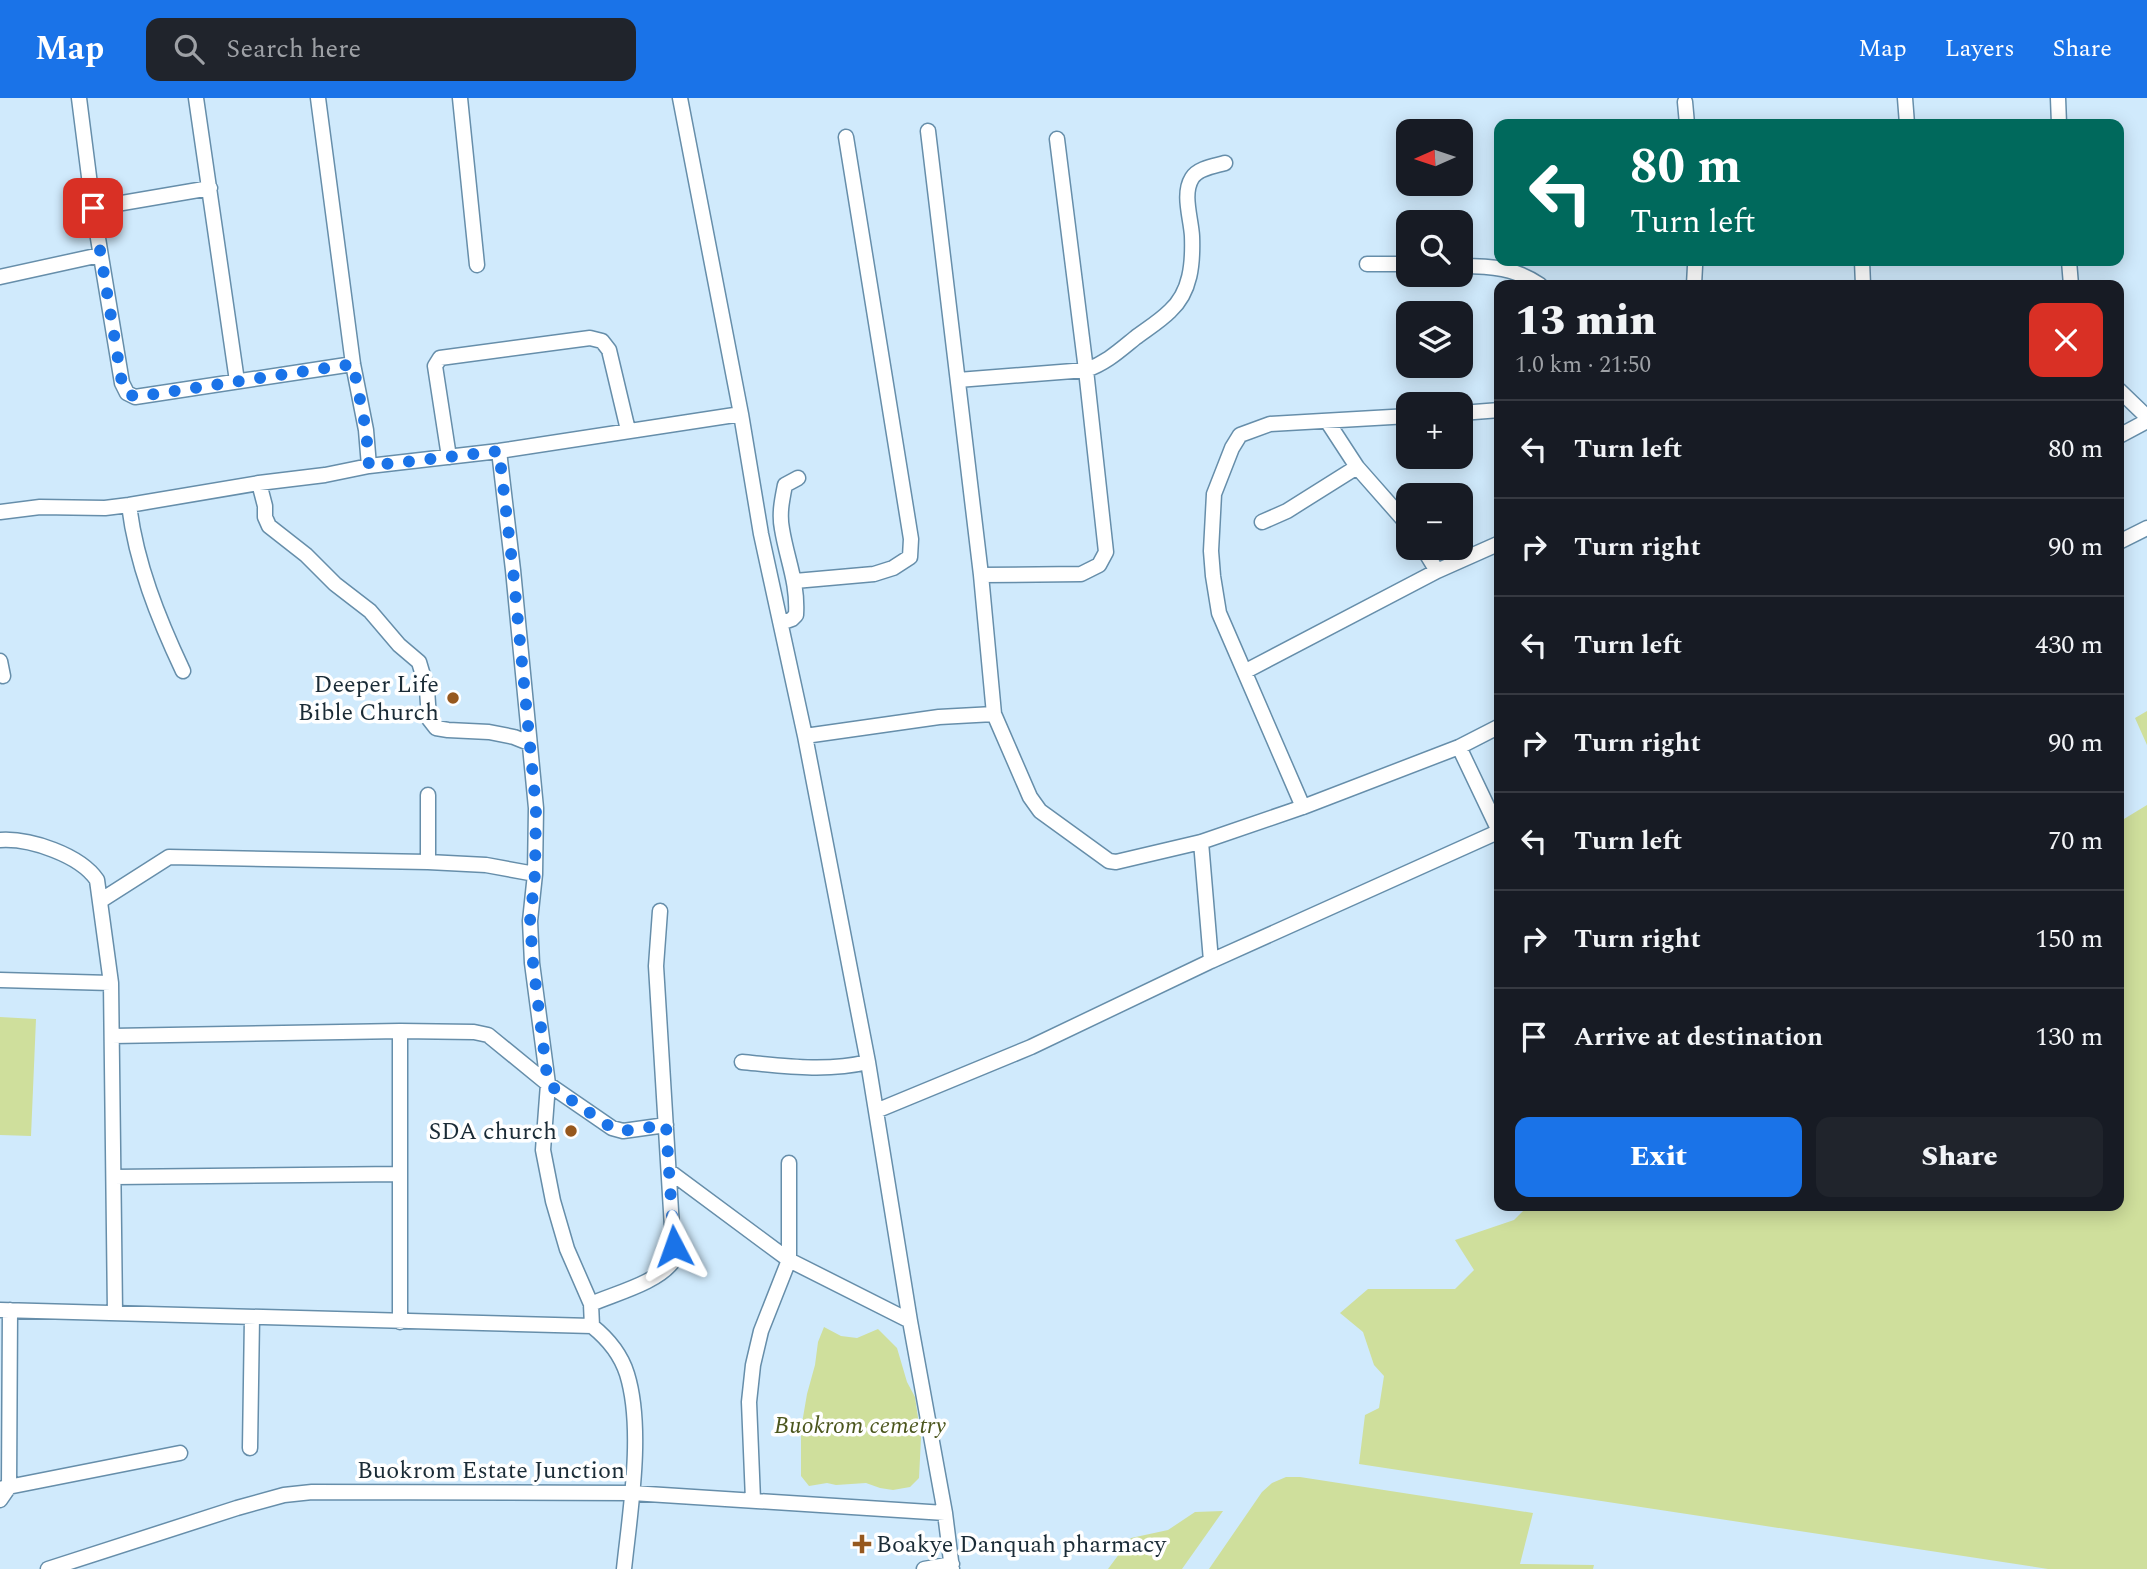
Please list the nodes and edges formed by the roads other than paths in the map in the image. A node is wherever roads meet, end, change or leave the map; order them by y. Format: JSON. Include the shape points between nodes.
{"nodes":[{"id":1,"x":79,"y":98,"type":"edge"},
{"id":2,"x":196,"y":98,"type":"edge"},
{"id":3,"x":318,"y":98,"type":"edge"},
{"id":4,"x":460,"y":98,"type":"edge"},
{"id":5,"x":680,"y":98,"type":"edge"},
{"id":6,"x":1905,"y":98,"type":"edge"},
{"id":7,"x":2058,"y":98,"type":"edge"},
{"id":8,"x":1685,"y":102,"type":"dead end"},
{"id":9,"x":1687,"y":119,"type":"edge"},
{"id":10,"x":1907,"y":119,"type":"edge"},
{"id":11,"x":2059,"y":119,"type":"edge"},
{"id":12,"x":928,"y":131,"type":"dead end"},
{"id":13,"x":846,"y":137,"type":"dead end"},
{"id":14,"x":1057,"y":139,"type":"dead end"},
{"id":15,"x":1225,"y":163,"type":"dead end"},
{"id":16,"x":210,"y":188,"type":"junction"},
{"id":17,"x":93,"y":208,"type":"junction"},
{"id":18,"x":100,"y":255,"type":"junction"},
{"id":19,"x":1367,"y":264,"type":"dead end"},
{"id":20,"x":1396,"y":264,"type":"edge"},
{"id":21,"x":477,"y":265,"type":"dead end"},
{"id":22,"x":1473,"y":266,"type":"edge"},
{"id":23,"x":1695,"y":266,"type":"dead end"},
{"id":24,"x":0,"y":277,"type":"edge"},
{"id":25,"x":1534,"y":280,"type":"edge"},
{"id":26,"x":1695,"y":280,"type":"edge"},
{"id":27,"x":353,"y":364,"type":"junction"},
{"id":28,"x":1086,"y":370,"type":"junction"},
{"id":29,"x":958,"y":380,"type":"junction"},
{"id":30,"x":237,"y":381,"type":"junction"},
{"id":31,"x":2124,"y":395,"type":"edge"},
{"id":32,"x":1494,"y":410,"type":"edge"},
{"id":33,"x":1473,"y":411,"type":"edge"},
{"id":34,"x":741,"y":414,"type":"junction"},
{"id":35,"x":1396,"y":417,"type":"edge"},
{"id":36,"x":2147,"y":419,"type":"edge"},
{"id":37,"x":1327,"y":421,"type":"junction"},
{"id":38,"x":628,"y":430,"type":"junction"},
{"id":39,"x":2124,"y":433,"type":"edge"},
{"id":40,"x":499,"y":451,"type":"junction"},
{"id":41,"x":449,"y":457,"type":"junction"},
{"id":42,"x":369,"y":466,"type":"junction"},
{"id":43,"x":1357,"y":467,"type":"junction"},
{"id":44,"x":798,"y":478,"type":"dead end"},
{"id":45,"x":260,"y":483,"type":"junction"},
{"id":46,"x":129,"y":505,"type":"junction"},
{"id":47,"x":1396,"y":511,"type":"edge"},
{"id":48,"x":0,"y":512,"type":"edge"},
{"id":49,"x":1262,"y":522,"type":"dead end"},
{"id":50,"x":781,"y":527,"type":"junction"},
{"id":51,"x":2147,"y":528,"type":"edge"},
{"id":52,"x":761,"y":534,"type":"junction"},
{"id":53,"x":2124,"y":540,"type":"edge"},
{"id":54,"x":1494,"y":546,"type":"edge"},
{"id":55,"x":1430,"y":560,"type":"edge"},
{"id":56,"x":1437,"y":571,"type":"junction"},
{"id":57,"x":981,"y":575,"type":"junction"},
{"id":58,"x":795,"y":581,"type":"junction"},
{"id":59,"x":781,"y":623,"type":"junction"},
{"id":60,"x":0,"y":661,"type":"edge"},
{"id":61,"x":183,"y":671,"type":"dead end"},
{"id":62,"x":1246,"y":671,"type":"junction"},
{"id":63,"x":4,"y":677,"type":"dead end"},
{"id":64,"x":994,"y":714,"type":"junction"},
{"id":65,"x":1494,"y":729,"type":"edge"},
{"id":66,"x":805,"y":736,"type":"junction"},
{"id":67,"x":529,"y":743,"type":"junction"},
{"id":68,"x":1459,"y":747,"type":"junction"},
{"id":69,"x":428,"y":795,"type":"dead end"},
{"id":70,"x":1303,"y":807,"type":"junction"},
{"id":71,"x":1494,"y":820,"type":"edge"},
{"id":72,"x":1494,"y":833,"type":"edge"},
{"id":73,"x":0,"y":840,"type":"edge"},
{"id":74,"x":1201,"y":842,"type":"junction"},
{"id":75,"x":428,"y":862,"type":"junction"},
{"id":76,"x":535,"y":874,"type":"junction"},
{"id":77,"x":100,"y":901,"type":"junction"},
{"id":78,"x":660,"y":911,"type":"dead end"},
{"id":79,"x":1211,"y":961,"type":"junction"},
{"id":80,"x":0,"y":980,"type":"edge"},
{"id":81,"x":111,"y":983,"type":"junction"},
{"id":82,"x":400,"y":1031,"type":"junction"},
{"id":83,"x":112,"y":1035,"type":"junction"},
{"id":84,"x":742,"y":1062,"type":"dead end"},
{"id":85,"x":868,"y":1062,"type":"junction"},
{"id":86,"x":548,"y":1084,"type":"junction"},
{"id":87,"x":876,"y":1111,"type":"junction"},
{"id":88,"x":666,"y":1125,"type":"junction"},
{"id":89,"x":789,"y":1163,"type":"dead end"},
{"id":90,"x":669,"y":1171,"type":"junction"},
{"id":91,"x":400,"y":1174,"type":"junction"},
{"id":92,"x":114,"y":1177,"type":"junction"},
{"id":93,"x":789,"y":1260,"type":"junction"},
{"id":94,"x":591,"y":1304,"type":"junction"},
{"id":95,"x":5,"y":1310,"type":"edge"},
{"id":96,"x":115,"y":1313,"type":"junction"},
{"id":97,"x":252,"y":1317,"type":"junction"},
{"id":98,"x":910,"y":1321,"type":"junction"},
{"id":99,"x":400,"y":1322,"type":"junction"},
{"id":100,"x":592,"y":1326,"type":"junction"},
{"id":101,"x":250,"y":1448,"type":"dead end"},
{"id":102,"x":180,"y":1453,"type":"dead end"},
{"id":103,"x":5,"y":1488,"type":"edge"},
{"id":104,"x":632,"y":1493,"type":"junction"},
{"id":105,"x":0,"y":1500,"type":"edge"},
{"id":106,"x":753,"y":1500,"type":"junction"},
{"id":107,"x":945,"y":1513,"type":"junction"},
{"id":108,"x":952,"y":1567,"type":"edge"},
{"id":109,"x":48,"y":1569,"type":"edge"},
{"id":110,"x":624,"y":1569,"type":"edge"},
{"id":111,"x":924,"y":1569,"type":"edge"}],
"edges":[{"from":1,"to":17,"type":"street"},
{"from":2,"to":16,"type":"street"},
{"from":3,"to":27,"type":"street"},
{"from":4,"to":21,"type":"street"},
{"from":5,"to":34,"type":"street"},
{"from":6,"to":10,"type":"street"},
{"from":7,"to":11,"type":"street"},
{"from":8,"to":9,"type":"street"},
{"from":12,"to":29,"type":"street"},
{"from":13,"to":58,"type":"street","via":[[911,539],[909,558],[874,574]]},
{"from":14,"to":28,"type":"street"},
{"from":15,"to":28,"type":"street","via":[[1197,172],[1191,179],[1187,193],[1191,267],[1180,300],[1111,358]]},
{"from":16,"to":17,"type":"street"},
{"from":16,"to":30,"type":"street"},
{"from":17,"to":18,"type":"street"},
{"from":18,"to":24,"type":"street"},
{"from":18,"to":30,"type":"street","via":[[127,393],[135,397]]},
{"from":19,"to":20,"type":"street"},
{"from":22,"to":25,"type":"street","via":[[1523,273]]},
{"from":23,"to":26,"type":"street"},
{"from":27,"to":30,"type":"street"},
{"from":27,"to":42,"type":"street"},
{"from":28,"to":29,"type":"street"},
{"from":28,"to":57,"type":"street","via":[[1106,552],[1099,565],[1081,574]]},
{"from":29,"to":57,"type":"street"},
{"from":31,"to":36,"type":"street"},
{"from":32,"to":33,"type":"street"},
{"from":34,"to":38,"type":"street"},
{"from":34,"to":52,"type":"street"},
{"from":35,"to":37,"type":"street"},
{"from":36,"to":39,"type":"street"},
{"from":37,"to":43,"type":"street"},
{"from":37,"to":62,"type":"street","via":[[1270,424],[1240,435],[1214,494],[1211,551],[1219,613]]},
{"from":38,"to":40,"type":"street"},
{"from":38,"to":41,"type":"street","via":[[609,350],[602,341],[565,340],[440,358],[435,366]]},
{"from":40,"to":41,"type":"street"},
{"from":40,"to":67,"type":"street"},
{"from":41,"to":42,"type":"street"},
{"from":42,"to":45,"type":"street"},
{"from":43,"to":47,"type":"street"},
{"from":43,"to":49,"type":"street"},
{"from":44,"to":50,"type":"street","via":[[785,485]]},
{"from":45,"to":46,"type":"street"},
{"from":45,"to":67,"type":"street","via":[[269,526],[370,611],[419,662],[428,689],[429,719],[436,728],[489,732]]},
{"from":46,"to":48,"type":"street"},
{"from":46,"to":61,"type":"street","via":[[148,585]]},
{"from":50,"to":52,"type":"street"},
{"from":50,"to":58,"type":"street"},
{"from":51,"to":53,"type":"street"},
{"from":52,"to":59,"type":"street"},
{"from":54,"to":56,"type":"street"},
{"from":55,"to":56,"type":"street"},
{"from":56,"to":62,"type":"street"},
{"from":57,"to":64,"type":"street"},
{"from":58,"to":59,"type":"street","via":[[796,615]]},
{"from":59,"to":66,"type":"street"},
{"from":60,"to":63,"type":"street"},
{"from":62,"to":70,"type":"street"},
{"from":64,"to":66,"type":"street"},
{"from":64,"to":74,"type":"street","via":[[1040,811],[1109,861]]},
{"from":65,"to":68,"type":"street"},
{"from":66,"to":85,"type":"street"},
{"from":67,"to":76,"type":"street","via":[[536,808]]},
{"from":68,"to":70,"type":"street"},
{"from":68,"to":71,"type":"street"},
{"from":69,"to":75,"type":"street"},
{"from":70,"to":74,"type":"street"},
{"from":72,"to":79,"type":"street"},
{"from":73,"to":77,"type":"street","via":[[56,851],[90,869]]},
{"from":74,"to":79,"type":"street"},
{"from":75,"to":76,"type":"street"},
{"from":75,"to":77,"type":"street","via":[[169,857]]},
{"from":76,"to":86,"type":"street","via":[[530,921]]},
{"from":77,"to":81,"type":"street"},
{"from":78,"to":88,"type":"street","via":[[656,965]]},
{"from":79,"to":87,"type":"street","via":[[1031,1047]]},
{"from":80,"to":81,"type":"street"},
{"from":81,"to":83,"type":"street"},
{"from":82,"to":83,"type":"street"},
{"from":82,"to":86,"type":"street","via":[[488,1035]]},
{"from":82,"to":91,"type":"street"},
{"from":83,"to":92,"type":"street"},
{"from":84,"to":85,"type":"street","via":[[804,1068]]},
{"from":85,"to":87,"type":"street"},
{"from":86,"to":88,"type":"street","via":[[612,1128],[623,1131]]},
{"from":86,"to":94,"type":"street","via":[[543,1150],[552,1201]]},
{"from":87,"to":98,"type":"street"},
{"from":88,"to":90,"type":"street"},
{"from":89,"to":93,"type":"street"},
{"from":90,"to":93,"type":"street"},
{"from":90,"to":94,"type":"street","via":[[674,1260],[656,1277]]},
{"from":91,"to":92,"type":"street"},
{"from":91,"to":99,"type":"street"},
{"from":92,"to":96,"type":"street"},
{"from":93,"to":98,"type":"street"},
{"from":93,"to":106,"type":"street","via":[[753,1365],[749,1402]]},
{"from":94,"to":100,"type":"street"},
{"from":95,"to":96,"type":"street"},
{"from":95,"to":103,"type":"street"},
{"from":96,"to":97,"type":"street"},
{"from":97,"to":99,"type":"street"},
{"from":97,"to":101,"type":"street"},
{"from":98,"to":107,"type":"street"},
{"from":99,"to":100,"type":"street"},
{"from":100,"to":104,"type":"street","via":[[608,1339],[627,1372],[633,1409]]},
{"from":102,"to":103,"type":"street"},
{"from":103,"to":105,"type":"street"},
{"from":104,"to":106,"type":"street","name":"Buokrom Estate Junction"},
{"from":104,"to":109,"type":"street","name":"Buokrom Estate Junction","via":[[285,1495]]},
{"from":104,"to":110,"type":"street"},
{"from":106,"to":107,"type":"street","name":"Buokrom Estate Junction"},
{"from":107,"to":108,"type":"street"},
{"from":108,"to":111,"type":"street"}]}
